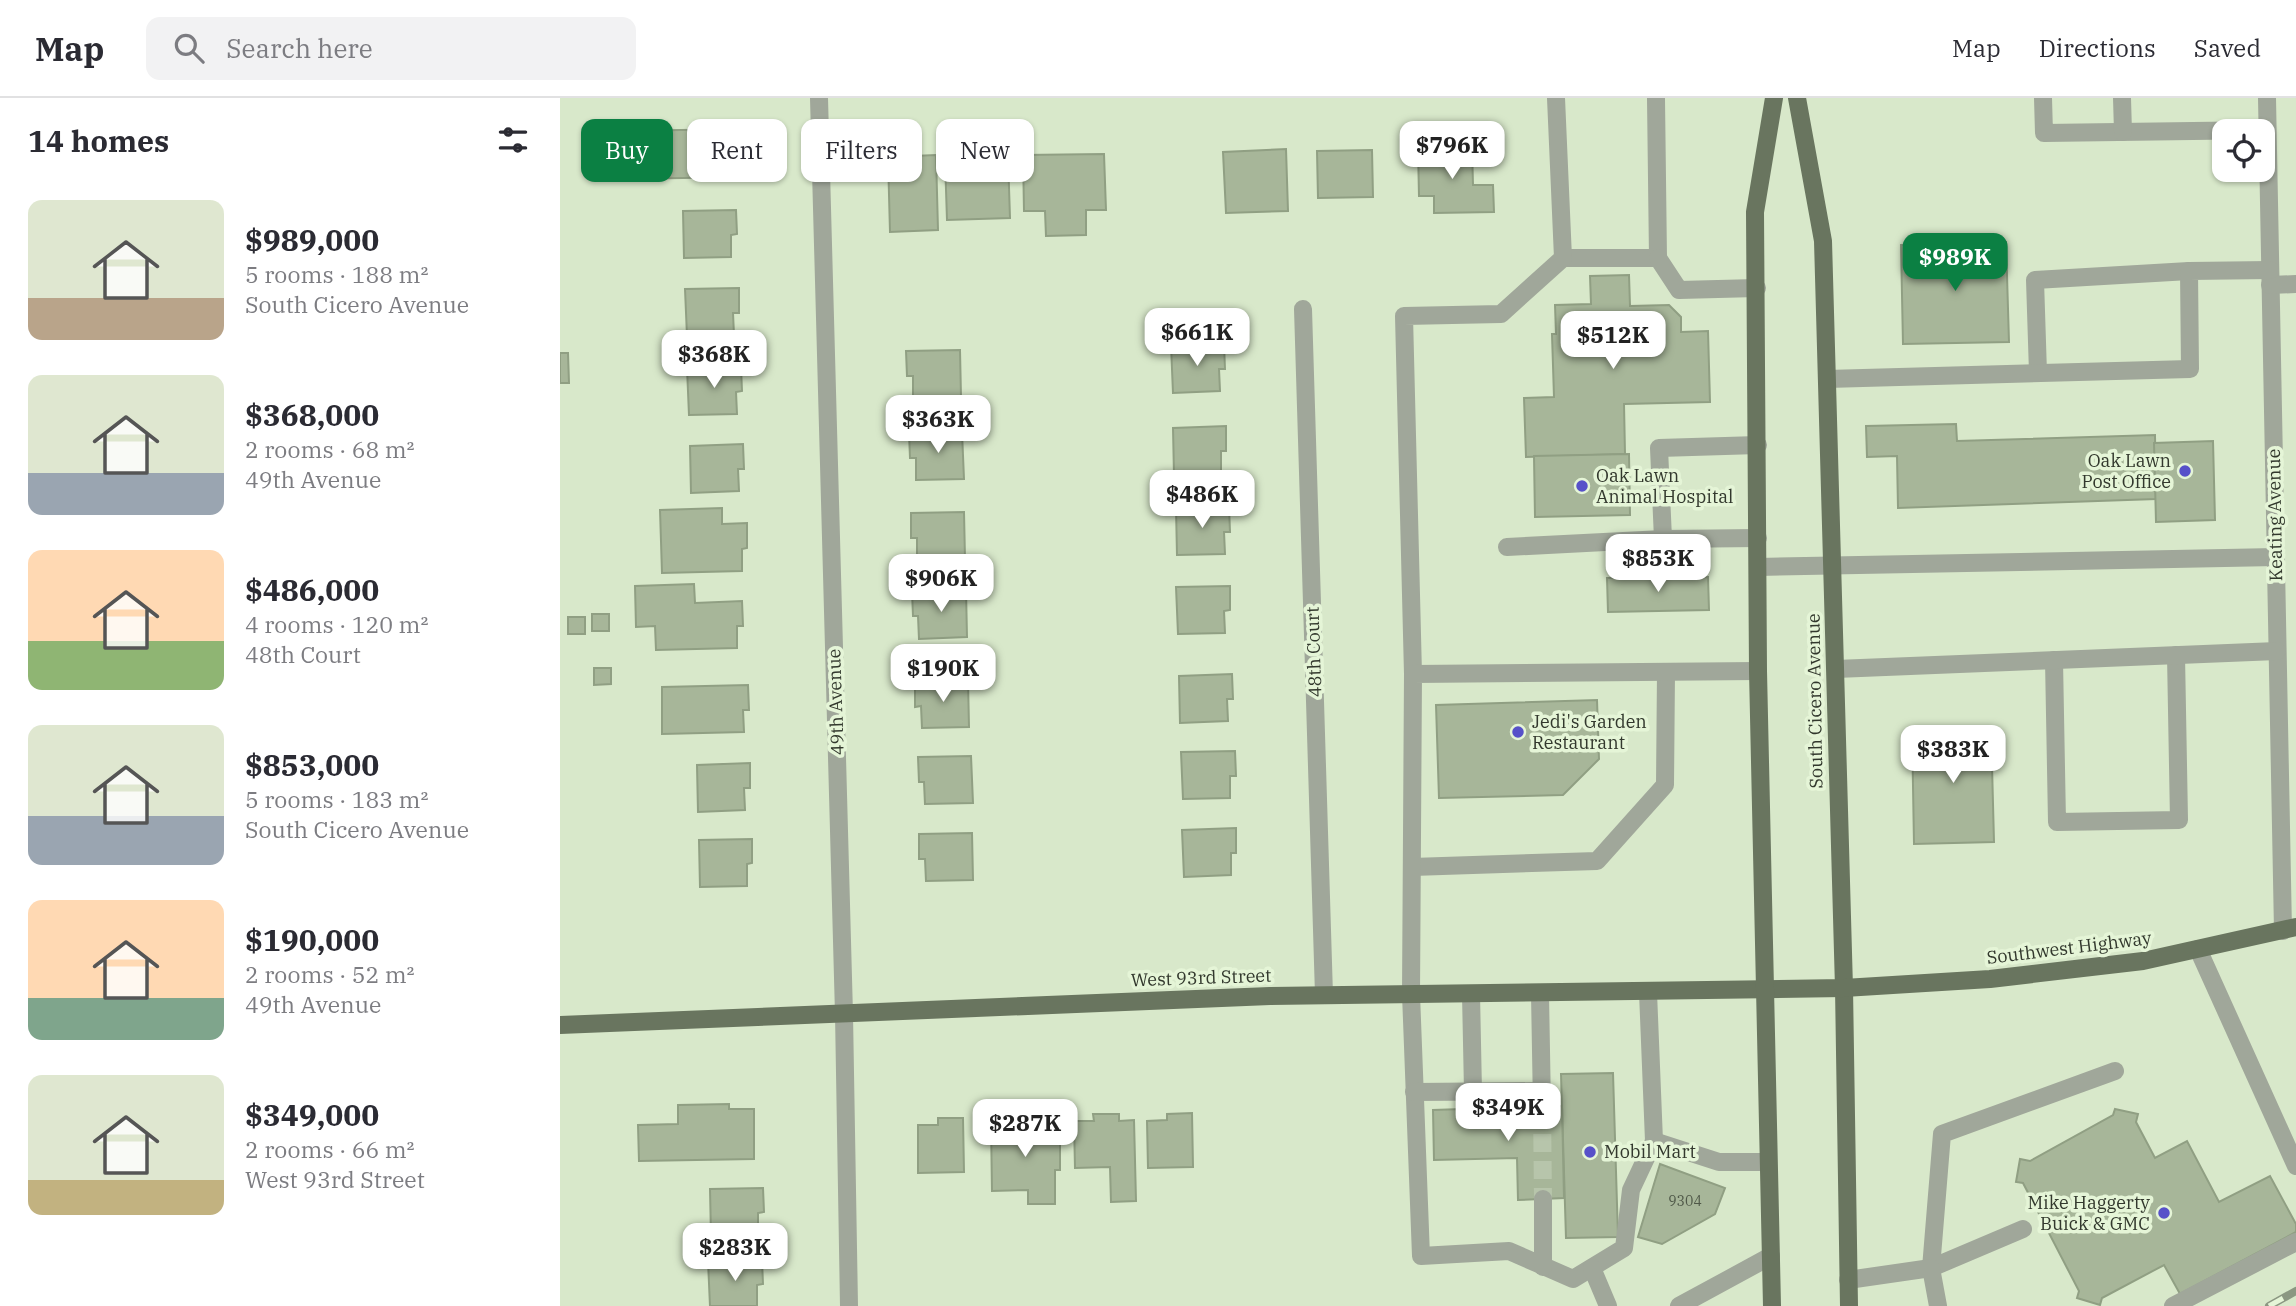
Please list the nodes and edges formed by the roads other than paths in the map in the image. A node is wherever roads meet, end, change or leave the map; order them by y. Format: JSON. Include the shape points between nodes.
{"nodes":[{"id":1,"x":819,"y":98,"type":"edge"},
{"id":2,"x":1556,"y":98,"type":"edge"},
{"id":3,"x":1774,"y":98,"type":"edge"},
{"id":4,"x":1797,"y":98,"type":"edge"},
{"id":5,"x":2043,"y":98,"type":"edge"},
{"id":6,"x":2122,"y":98,"type":"edge"},
{"id":7,"x":2267,"y":98,"type":"edge"},
{"id":8,"x":1656,"y":99,"type":"edge"},
{"id":9,"x":2267,"y":119,"type":"edge"},
{"id":10,"x":2212,"y":131,"type":"edge"},
{"id":11,"x":2123,"y":132,"type":"junction"},
{"id":12,"x":2268,"y":182,"type":"edge"},
{"id":13,"x":1563,"y":258,"type":"junction"},
{"id":14,"x":1658,"y":258,"type":"junction"},
{"id":15,"x":2189,"y":271,"type":"junction"},
{"id":16,"x":2270,"y":277,"type":"junction"},
{"id":17,"x":2296,"y":284,"type":"edge"},
{"id":18,"x":1757,"y":288,"type":"junction"},
{"id":19,"x":1303,"y":310,"type":"dead end"},
{"id":20,"x":2038,"y":373,"type":"junction"},
{"id":21,"x":1827,"y":379,"type":"junction"},
{"id":22,"x":1758,"y":445,"type":"junction"},
{"id":23,"x":1758,"y":537,"type":"junction"},
{"id":24,"x":1663,"y":539,"type":"junction"},
{"id":25,"x":1507,"y":547,"type":"dead end"},
{"id":26,"x":2276,"y":557,"type":"junction"},
{"id":27,"x":1833,"y":566,"type":"junction"},
{"id":28,"x":1758,"y":567,"type":"junction"},
{"id":29,"x":2277,"y":651,"type":"junction"},
{"id":30,"x":2176,"y":655,"type":"junction"},
{"id":31,"x":2054,"y":660,"type":"junction"},
{"id":32,"x":1836,"y":669,"type":"junction"},
{"id":33,"x":1758,"y":671,"type":"junction"},
{"id":34,"x":1665,"y":672,"type":"junction"},
{"id":35,"x":1413,"y":674,"type":"junction"},
{"id":36,"x":2288,"y":832,"type":"edge"},
{"id":37,"x":1412,"y":867,"type":"junction"},
{"id":38,"x":2289,"y":929,"type":"edge"},
{"id":39,"x":2198,"y":949,"type":"junction"},
{"id":40,"x":1843,"y":988,"type":"junction"},
{"id":41,"x":1763,"y":990,"type":"junction"},
{"id":42,"x":1648,"y":992,"type":"junction"},
{"id":43,"x":1471,"y":993,"type":"junction"},
{"id":44,"x":1540,"y":993,"type":"junction"},
{"id":45,"x":1411,"y":994,"type":"junction"},
{"id":46,"x":1324,"y":995,"type":"junction"},
{"id":47,"x":844,"y":1014,"type":"junction"},
{"id":48,"x":560,"y":1025,"type":"edge"},
{"id":49,"x":2115,"y":1071,"type":"dead end"},
{"id":50,"x":1473,"y":1091,"type":"junction"},
{"id":51,"x":1414,"y":1093,"type":"junction"},
{"id":52,"x":1654,"y":1141,"type":"junction"},
{"id":53,"x":1768,"y":1162,"type":"junction"},
{"id":54,"x":2296,"y":1166,"type":"edge"},
{"id":55,"x":1543,"y":1199,"type":"tunnel mouth"},
{"id":56,"x":2024,"y":1230,"type":"dead end"},
{"id":57,"x":2296,"y":1242,"type":"edge"},
{"id":58,"x":1771,"y":1256,"type":"junction"},
{"id":59,"x":1543,"y":1266,"type":"junction"},
{"id":60,"x":1592,"y":1268,"type":"junction"},
{"id":61,"x":1931,"y":1268,"type":"junction"},
{"id":62,"x":1848,"y":1280,"type":"junction"},
{"id":63,"x":849,"y":1306,"type":"edge"},
{"id":64,"x":1608,"y":1306,"type":"edge"},
{"id":65,"x":1679,"y":1306,"type":"edge"},
{"id":66,"x":1772,"y":1306,"type":"edge"},
{"id":67,"x":1849,"y":1306,"type":"edge"},
{"id":68,"x":1938,"y":1306,"type":"edge"},
{"id":69,"x":2173,"y":1306,"type":"edge"}],
"edges":[{"from":1,"to":47,"type":"street","name":"49th Avenue"},
{"from":2,"to":13,"type":"street"},
{"from":3,"to":18,"type":"main road","via":[[1755,212]]},
{"from":4,"to":21,"type":"main road","name":"South Cicero Avenue","via":[[1823,241]]},
{"from":5,"to":11,"type":"street","via":[[2044,133]]},
{"from":6,"to":11,"type":"street"},
{"from":7,"to":9,"type":"street","name":"Keating Avenue"},
{"from":8,"to":14,"type":"street"},
{"from":10,"to":11,"type":"street"},
{"from":12,"to":16,"type":"street","name":"Keating Avenue"},
{"from":13,"to":14,"type":"street"},
{"from":13,"to":35,"type":"street","via":[[1501,314],[1404,316]]},
{"from":14,"to":18,"type":"street","via":[[1679,290]]},
{"from":15,"to":16,"type":"street"},
{"from":15,"to":20,"type":"street","via":[[2035,280]]},
{"from":15,"to":20,"type":"street","via":[[2190,369]]},
{"from":16,"to":17,"type":"street"},
{"from":16,"to":26,"type":"street","name":"Keating Avenue"},
{"from":18,"to":22,"type":"main road"},
{"from":19,"to":46,"type":"street","name":"48th Court"},
{"from":20,"to":21,"type":"street"},
{"from":21,"to":27,"type":"main road","name":"South Cicero Avenue"},
{"from":22,"to":23,"type":"main road"},
{"from":22,"to":24,"type":"street","via":[[1659,448]]},
{"from":23,"to":24,"type":"street"},
{"from":23,"to":28,"type":"main road"},
{"from":24,"to":25,"type":"street"},
{"from":26,"to":27,"type":"street"},
{"from":26,"to":29,"type":"street","name":"Keating Avenue"},
{"from":27,"to":28,"type":"street"},
{"from":27,"to":32,"type":"main road","name":"South Cicero Avenue"},
{"from":28,"to":33,"type":"main road"},
{"from":29,"to":30,"type":"street"},
{"from":29,"to":36,"type":"street","name":"Keating Avenue"},
{"from":30,"to":31,"type":"street"},
{"from":30,"to":31,"type":"street","via":[[2179,820],[2057,822]]},
{"from":31,"to":32,"type":"street"},
{"from":32,"to":40,"type":"main road","name":"South Cicero Avenue"},
{"from":33,"to":34,"type":"street"},
{"from":33,"to":41,"type":"main road"},
{"from":34,"to":35,"type":"street"},
{"from":34,"to":37,"type":"street","via":[[1665,785],[1597,861]]},
{"from":35,"to":37,"type":"street"},
{"from":36,"to":38,"type":"street","name":"Keating Avenue"},
{"from":37,"to":45,"type":"street"},
{"from":38,"to":39,"type":"main road","name":"Southwest Highway"},
{"from":39,"to":40,"type":"main road","name":"Southwest Highway","via":[[2143,961],[1990,979]]},
{"from":39,"to":54,"type":"street"},
{"from":40,"to":41,"type":"main road","name":"West 93rd Street"},
{"from":40,"to":62,"type":"main road","name":"South Cicero Avenue"},
{"from":41,"to":42,"type":"main road","name":"West 93rd Street"},
{"from":41,"to":53,"type":"main road"},
{"from":42,"to":44,"type":"main road","name":"West 93rd Street"},
{"from":42,"to":52,"type":"street"},
{"from":43,"to":44,"type":"main road","name":"West 93rd Street"},
{"from":43,"to":45,"type":"main road","name":"West 93rd Street"},
{"from":43,"to":50,"type":"street"},
{"from":44,"to":50,"type":"street","via":[[1542,1099]]},
{"from":45,"to":46,"type":"main road","name":"West 93rd Street"},
{"from":45,"to":51,"type":"street"},
{"from":46,"to":47,"type":"main road","name":"West 93rd Street"},
{"from":47,"to":48,"type":"main road","name":"West 93rd Street"},
{"from":47,"to":63,"type":"street","name":"49th Avenue"},
{"from":49,"to":61,"type":"street","via":[[1942,1134]]},
{"from":50,"to":51,"type":"street"},
{"from":51,"to":59,"type":"street","via":[[1421,1256],[1509,1251]]},
{"from":52,"to":53,"type":"street","via":[[1719,1162]]},
{"from":52,"to":60,"type":"street","via":[[1631,1190],[1623,1248]]},
{"from":53,"to":58,"type":"main road"},
{"from":55,"to":59,"type":"street"},
{"from":56,"to":61,"type":"street"},
{"from":57,"to":69,"type":"street"},
{"from":58,"to":65,"type":"street"},
{"from":58,"to":66,"type":"main road"},
{"from":59,"to":60,"type":"street","via":[[1573,1279]]},
{"from":60,"to":64,"type":"street"},
{"from":61,"to":62,"type":"street"},
{"from":61,"to":68,"type":"street"},
{"from":62,"to":67,"type":"main road","name":"South Cicero Avenue"}]}
